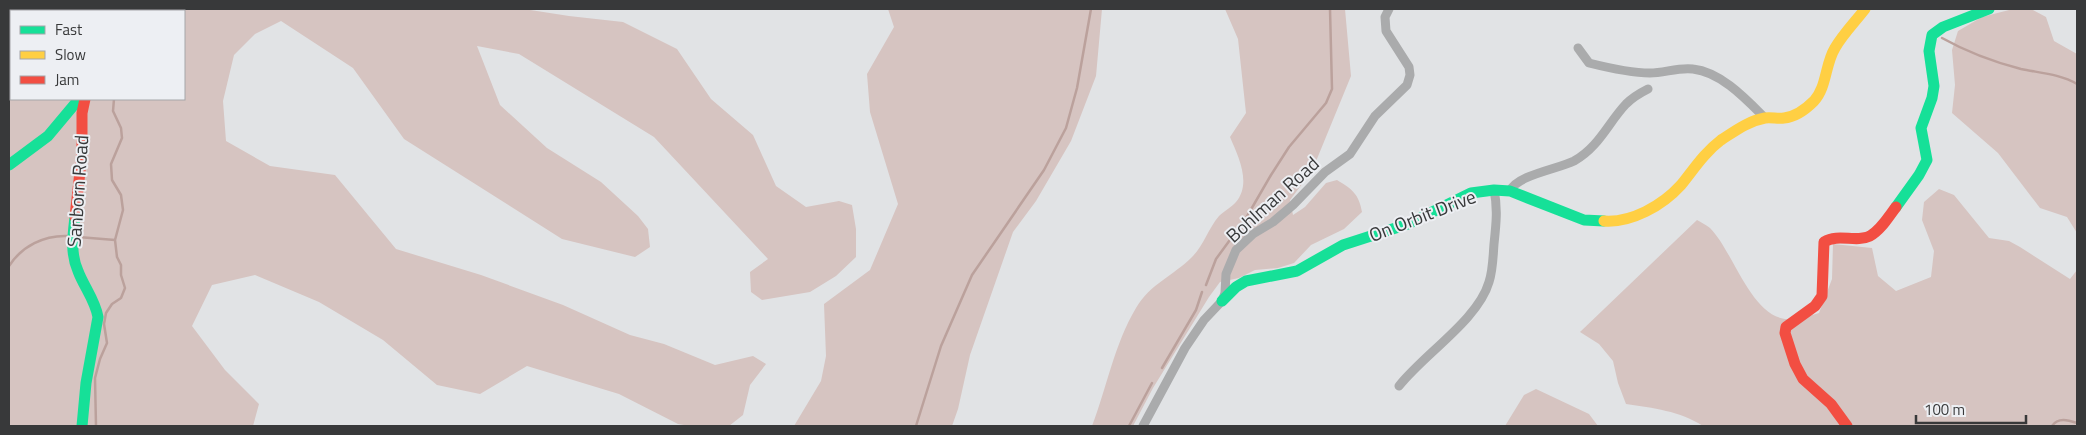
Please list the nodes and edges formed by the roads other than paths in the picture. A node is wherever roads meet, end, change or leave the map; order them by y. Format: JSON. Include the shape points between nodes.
{"nodes":[{"id":1,"x":1389,"y":9,"type":"edge"},
{"id":2,"x":1865,"y":9,"type":"edge"},
{"id":3,"x":1989,"y":9,"type":"edge"},
{"id":4,"x":1578,"y":48,"type":"dead end"},
{"id":5,"x":1648,"y":89,"type":"dead end"},
{"id":6,"x":78,"y":100,"type":"edge"},
{"id":7,"x":85,"y":100,"type":"edge"},
{"id":8,"x":1765,"y":118,"type":"junction"},
{"id":9,"x":9,"y":165,"type":"edge"},
{"id":10,"x":1494,"y":190,"type":"junction"},
{"id":11,"x":1510,"y":192,"type":"junction"},
{"id":12,"x":1222,"y":301,"type":"junction"},
{"id":13,"x":1399,"y":386,"type":"dead end"},
{"id":14,"x":82,"y":426,"type":"edge"},
{"id":15,"x":1143,"y":426,"type":"edge"},
{"id":16,"x":1847,"y":426,"type":"edge"}],
"edges":[{"from":1,"to":12,"type":"street","name":"Bohlman Road","via":[[1385,17],[1386,31],[1409,67],[1406,85],[1375,116],[1350,154],[1236,250],[1226,274]]},
{"from":2,"to":8,"type":"street","name":"On Orbit Drive","via":[[1834,49],[1815,100],[1786,118]]},
{"from":3,"to":16,"type":"street","via":[[1943,27],[1932,35],[1929,51],[1934,92],[1921,124],[1927,155],[1924,166],[1893,211],[1870,236],[1862,239],[1834,236],[1824,242],[1822,296],[1815,306],[1786,328],[1787,343],[1803,379],[1831,404]]},
{"from":4,"to":8,"type":"street","via":[[1589,63],[1608,67],[1649,73],[1692,69],[1709,74],[1747,100]]},
{"from":5,"to":11,"type":"street","via":[[1625,105],[1590,150],[1574,161],[1516,183]]},
{"from":6,"to":9,"type":"street","via":[[64,122],[31,152]]},
{"from":7,"to":14,"type":"street","name":"Sanborn Road","via":[[72,246],[77,270],[96,306],[98,317]]},
{"from":8,"to":11,"type":"street","name":"On Orbit Drive","via":[[1741,126],[1712,147],[1680,186],[1635,217],[1616,222],[1584,220]]},
{"from":10,"to":11,"type":"street","name":"On Orbit Drive"},
{"from":10,"to":12,"type":"street","name":"On Orbit Drive","via":[[1471,193],[1390,231],[1360,238],[1297,271],[1246,281],[1236,286]]},
{"from":10,"to":13,"type":"street","via":[[1497,216],[1492,268],[1486,292],[1464,321]]},
{"from":12,"to":15,"type":"street","via":[[1185,348]]}]}
